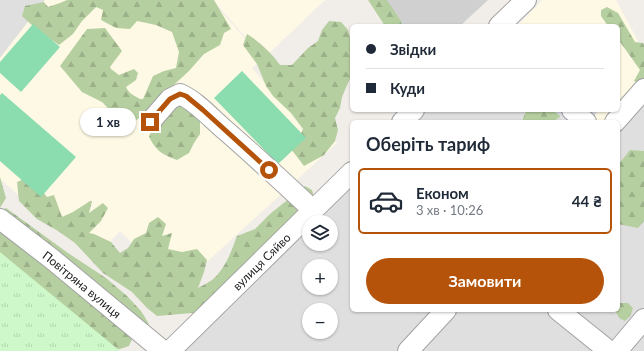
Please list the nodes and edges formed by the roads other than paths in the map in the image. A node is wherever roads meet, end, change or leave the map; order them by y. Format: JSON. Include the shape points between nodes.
{"nodes":[{"id":1,"x":526,"y":0,"type":"edge"},
{"id":2,"x":502,"y":24,"type":"edge"},
{"id":3,"x":644,"y":89,"type":"edge"},
{"id":4,"x":412,"y":112,"type":"edge"},
{"id":5,"x":574,"y":112,"type":"edge"},
{"id":6,"x":404,"y":120,"type":"edge"},
{"id":7,"x":584,"y":120,"type":"edge"},
{"id":8,"x":617,"y":120,"type":"edge"},
{"id":9,"x":150,"y":122,"type":"dead end"},
{"id":10,"x":350,"y":174,"type":"edge"},
{"id":11,"x":313,"y":210,"type":"junction"},
{"id":12,"x":0,"y":219,"type":"edge"},
{"id":13,"x":444,"y":312,"type":"edge"},
{"id":14,"x":562,"y":312,"type":"edge"},
{"id":15,"x":644,"y":319,"type":"edge"},
{"id":16,"x":163,"y":351,"type":"edge"},
{"id":17,"x":170,"y":351,"type":"edge"},
{"id":18,"x":408,"y":351,"type":"edge"},
{"id":19,"x":609,"y":351,"type":"edge"},
{"id":20,"x":617,"y":351,"type":"edge"}],
"edges":[{"from":1,"to":2,"type":"street"},
{"from":3,"to":8,"type":"street"},
{"from":4,"to":6,"type":"street"},
{"from":5,"to":7,"type":"street"},
{"from":9,"to":11,"type":"street","via":[[170,99],[180,94],[186,96]]},
{"from":10,"to":11,"type":"street","name":"вулиця Сяйво"},
{"from":11,"to":17,"type":"street","name":"вулиця Сяйво"},
{"from":12,"to":16,"type":"street","name":"Повітряна вулиця"},
{"from":13,"to":18,"type":"street"},
{"from":14,"to":19,"type":"street"},
{"from":15,"to":20,"type":"street"}]}
